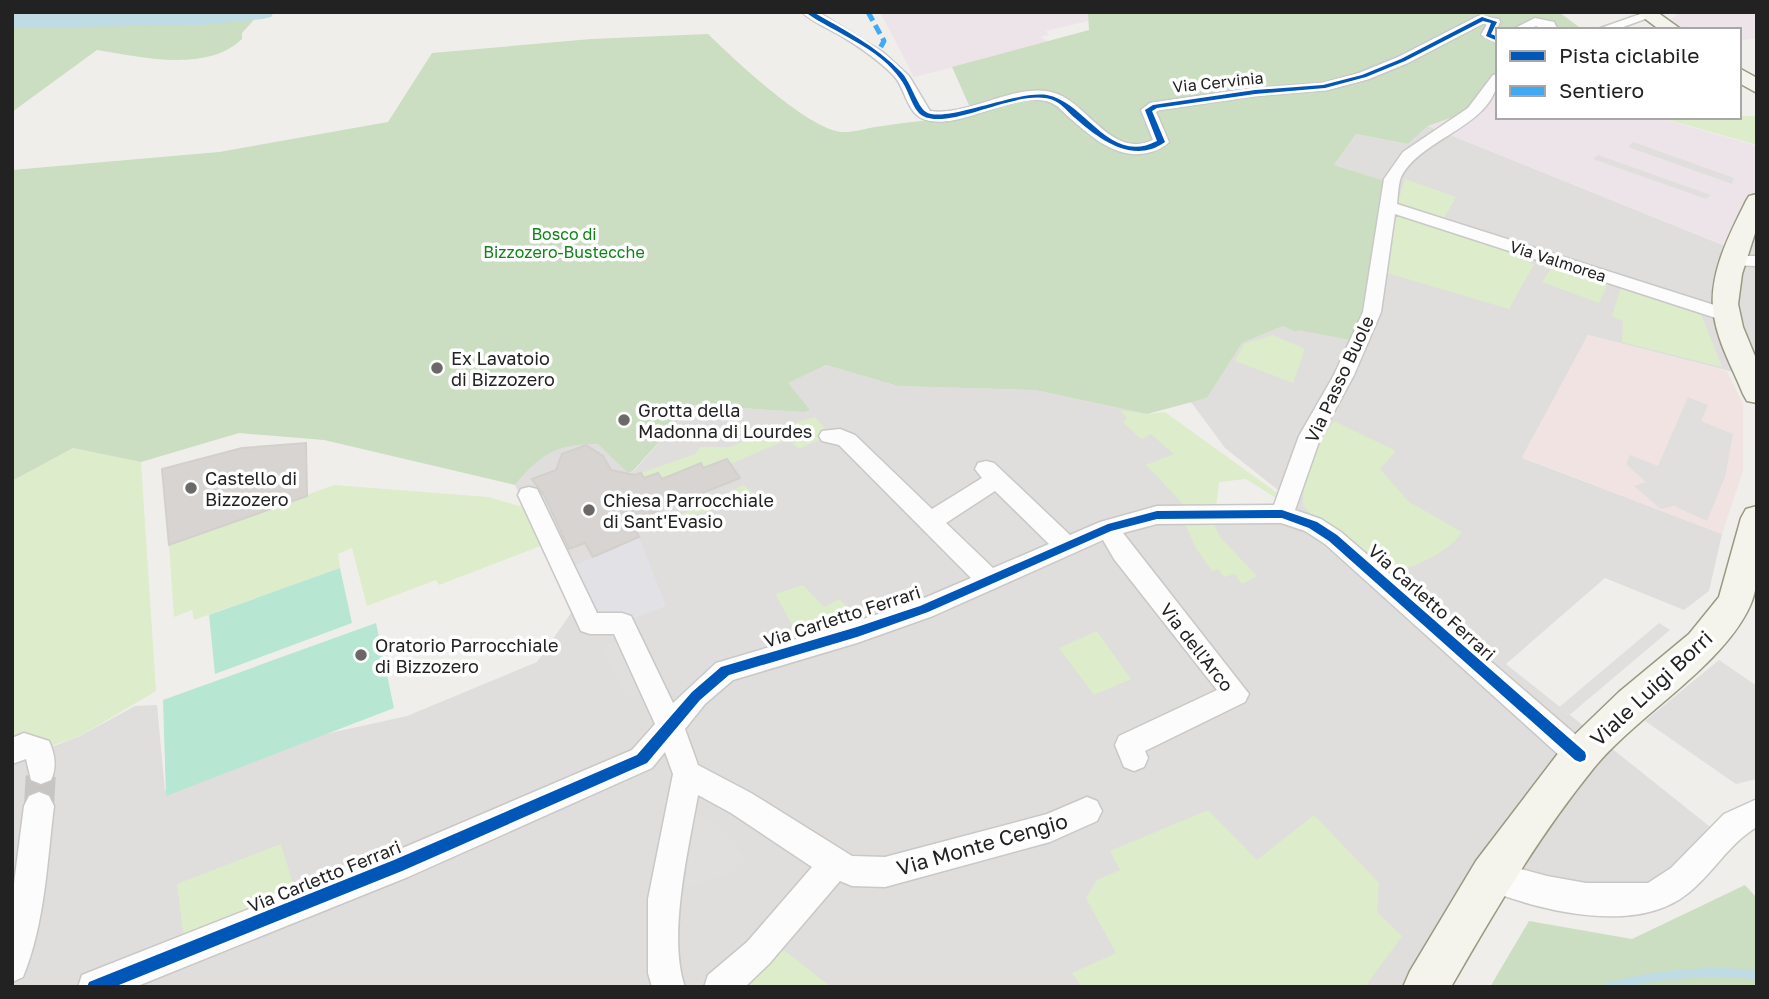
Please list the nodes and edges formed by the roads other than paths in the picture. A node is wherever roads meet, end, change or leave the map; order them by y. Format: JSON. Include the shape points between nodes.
{"nodes":[{"id":1,"x":808,"y":12,"type":"edge"},
{"id":2,"x":1647,"y":14,"type":"edge"},
{"id":3,"x":1522,"y":28,"type":"edge"},
{"id":4,"x":1551,"y":28,"type":"edge"},
{"id":5,"x":1607,"y":28,"type":"edge"},
{"id":6,"x":1669,"y":28,"type":"edge"},
{"id":7,"x":1496,"y":38,"type":"edge"},
{"id":8,"x":1741,"y":75,"type":"edge"},
{"id":9,"x":1496,"y":81,"type":"edge"},
{"id":10,"x":1757,"y":86,"type":"edge"},
{"id":11,"x":1757,"y":201,"type":"edge"},
{"id":12,"x":1389,"y":207,"type":"junction"},
{"id":13,"x":1745,"y":261,"type":"edge"},
{"id":14,"x":1726,"y":315,"type":"junction"},
{"id":15,"x":1757,"y":394,"type":"edge"},
{"id":16,"x":830,"y":436,"type":"dead end"},
{"id":17,"x":529,"y":495,"type":"dead end"},
{"id":18,"x":1282,"y":514,"type":"junction"},
{"id":19,"x":1757,"y":517,"type":"edge"},
{"id":20,"x":930,"y":522,"type":"junction"},
{"id":21,"x":1108,"y":528,"type":"junction"},
{"id":22,"x":1066,"y":545,"type":"junction"},
{"id":23,"x":989,"y":580,"type":"junction"},
{"id":24,"x":670,"y":727,"type":"junction"},
{"id":25,"x":12,"y":751,"type":"edge"},
{"id":26,"x":1580,"y":756,"type":"junction"},
{"id":27,"x":1134,"y":758,"type":"dead end"},
{"id":28,"x":41,"y":771,"type":"tunnel mouth"},
{"id":29,"x":687,"y":774,"type":"junction"},
{"id":30,"x":39,"y":806,"type":"tunnel mouth"},
{"id":31,"x":1087,"y":811,"type":"dead end"},
{"id":32,"x":1757,"y":813,"type":"edge"},
{"id":33,"x":835,"y":864,"type":"junction"},
{"id":34,"x":1492,"y":876,"type":"junction"},
{"id":35,"x":12,"y":967,"type":"edge"},
{"id":36,"x":94,"y":987,"type":"edge"},
{"id":37,"x":669,"y":987,"type":"edge"},
{"id":38,"x":720,"y":987,"type":"edge"},
{"id":39,"x":1426,"y":987,"type":"edge"}],
"edges":[{"from":1,"to":7,"type":"street","name":"Via Cervinia","via":[[878,52],[906,80],[926,115],[1049,95],[1118,145],[1136,151],[1152,149],[1161,142],[1149,110],[1155,106],[1324,87],[1403,60],[1482,19],[1494,22],[1488,35]]},
{"from":2,"to":5,"type":"street"},
{"from":2,"to":6,"type":"main road"},
{"from":3,"to":4,"type":"street","via":[[1535,22]]},
{"from":8,"to":10,"type":"main road"},
{"from":9,"to":12,"type":"street","name":"Via Passo Buole","via":[[1473,111],[1409,155],[1392,179]]},
{"from":11,"to":13,"type":"main road"},
{"from":12,"to":14,"type":"street","name":"Via Valmorea"},
{"from":12,"to":18,"type":"street","name":"Via Passo Buole","via":[[1372,312],[1310,436]]},
{"from":13,"to":14,"type":"main road","via":[[1727,286]]},
{"from":14,"to":15,"type":"main road"},
{"from":16,"to":20,"type":"street","via":[[847,440]]},
{"from":17,"to":24,"type":"street","via":[[590,624],[622,624]]},
{"from":18,"to":21,"type":"street","name":"Via Carletto Ferrari","via":[[1157,515]]},
{"from":18,"to":26,"type":"street","name":"Via Carletto Ferrari","via":[[1333,538]]},
{"from":19,"to":26,"type":"main road","name":"Viale Luigi Borri","via":[[1734,603],[1702,645]]},
{"from":20,"to":22,"type":"street","via":[[992,474]]},
{"from":20,"to":23,"type":"street"},
{"from":21,"to":22,"type":"street","name":"Via Carletto Ferrari"},
{"from":21,"to":27,"type":"street","name":"Via dell'Arco","via":[[1122,552],[1236,694],[1129,745]]},
{"from":22,"to":23,"type":"street","name":"Via Carletto Ferrari"},
{"from":23,"to":24,"type":"street","name":"Via Carletto Ferrari","via":[[924,609],[725,671],[696,695]]},
{"from":24,"to":29,"type":"street"},
{"from":24,"to":36,"type":"street","name":"Via Carletto Ferrari","via":[[642,759],[397,866]]},
{"from":25,"to":28,"type":"street","via":[[24,746],[39,750]]},
{"from":26,"to":34,"type":"main road","name":"Viale Luigi Borri"},
{"from":29,"to":33,"type":"street","name":"Via Monte Cengio"},
{"from":29,"to":37,"type":"street","via":[[664,899],[664,974]]},
{"from":30,"to":35,"type":"street","via":[[28,898]]},
{"from":31,"to":33,"type":"street","name":"Via Monte Cengio","via":[[1050,828],[885,872],[852,871]]},
{"from":32,"to":34,"type":"street","via":[[1739,818],[1680,881],[1647,900],[1538,892]]},
{"from":33,"to":38,"type":"street","via":[[758,953]]},
{"from":34,"to":39,"type":"main road","name":"Viale Luigi Borri"}]}
